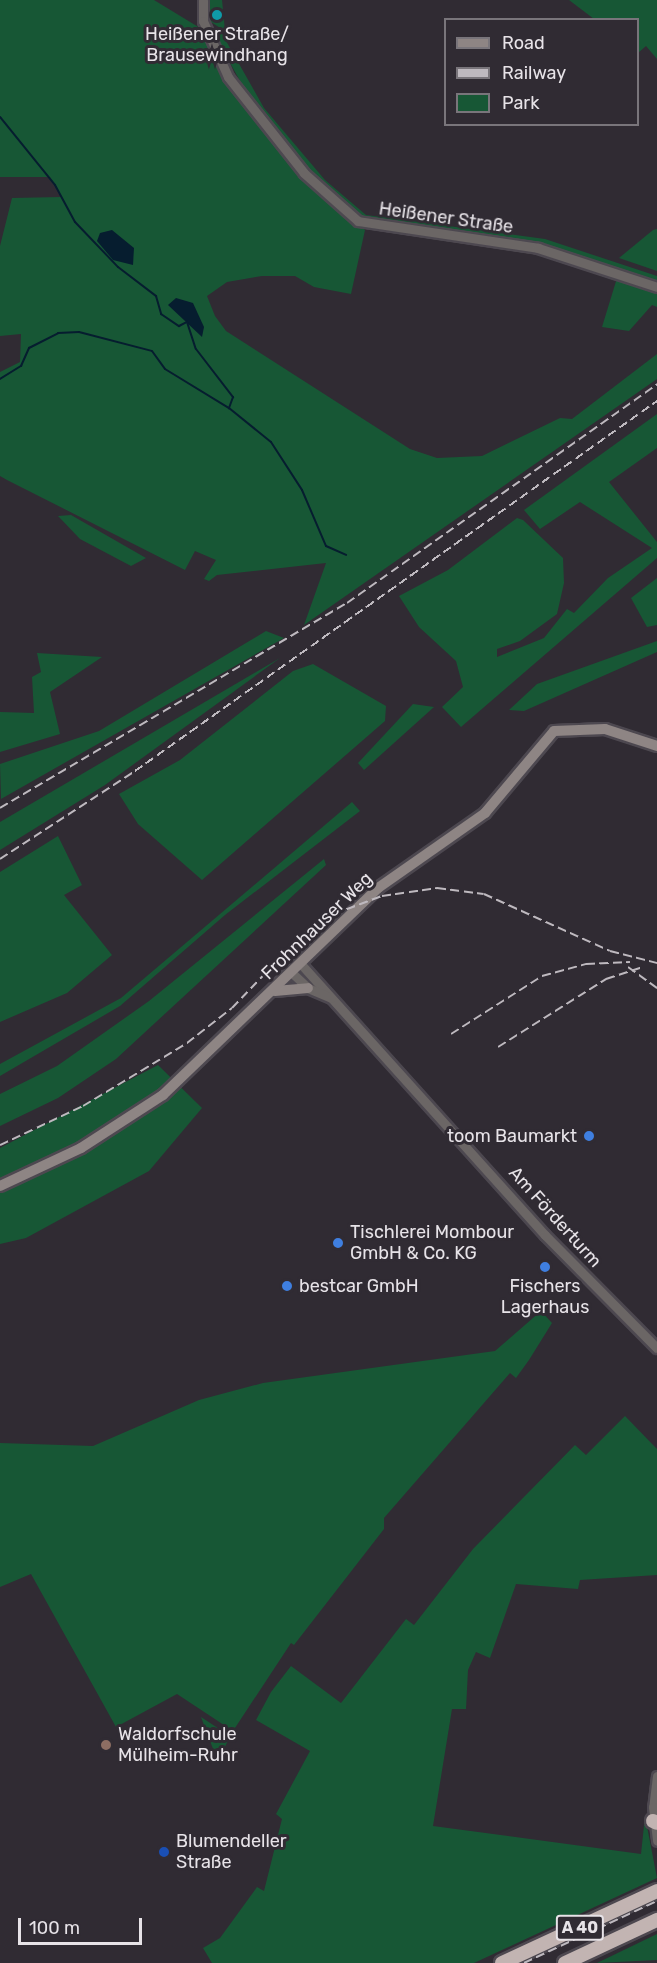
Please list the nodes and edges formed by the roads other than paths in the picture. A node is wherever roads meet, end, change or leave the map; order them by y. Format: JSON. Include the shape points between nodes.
{"nodes":[{"id":1,"x":203,"y":0,"type":"edge"},
{"id":2,"x":657,"y":287,"type":"edge"},
{"id":3,"x":657,"y":746,"type":"edge"},
{"id":4,"x":300,"y":963,"type":"junction"},
{"id":5,"x":291,"y":972,"type":"junction"},
{"id":6,"x":308,"y":988,"type":"junction"},
{"id":7,"x":274,"y":991,"type":"junction"},
{"id":8,"x":333,"y":999,"type":"junction"},
{"id":9,"x":0,"y":1186,"type":"edge"},
{"id":10,"x":657,"y":1348,"type":"edge"},
{"id":11,"x":657,"y":1776,"type":"edge"},
{"id":12,"x":655,"y":1822,"type":"edge"},
{"id":13,"x":657,"y":1841,"type":"edge"},
{"id":14,"x":657,"y":1891,"type":"edge"},
{"id":15,"x":657,"y":1920,"type":"edge"},
{"id":16,"x":502,"y":1963,"type":"edge"},
{"id":17,"x":565,"y":1963,"type":"edge"}],
"edges":[{"from":1,"to":2,"type":"street","name":"Heißener Straße","via":[[203,21],[228,77],[304,173],[358,221],[538,248]]},
{"from":3,"to":4,"type":"main road","name":"Frohnhauser Weg","via":[[605,729],[554,731],[485,813],[378,888]]},
{"from":4,"to":5,"type":"main road","name":"Frohnhauser Weg"},
{"from":4,"to":8,"type":"street","name":"Am Förderturm"},
{"from":5,"to":6,"type":"street","name":"Am Förderturm"},
{"from":5,"to":7,"type":"main road","name":"Frohnhauser Weg"},
{"from":6,"to":7,"type":"main road"},
{"from":6,"to":8,"type":"street","name":"Am Förderturm"},
{"from":7,"to":9,"type":"main road","name":"Frohnhauser Weg","via":[[145,1109],[81,1148]]},
{"from":8,"to":10,"type":"street","name":"Am Förderturm","via":[[545,1235]]},
{"from":11,"to":12,"type":"street"},
{"from":12,"to":13,"type":"street"},
{"from":14,"to":16,"type":"highway","number":"A 40"},
{"from":15,"to":17,"type":"highway","number":"A 40"}]}
